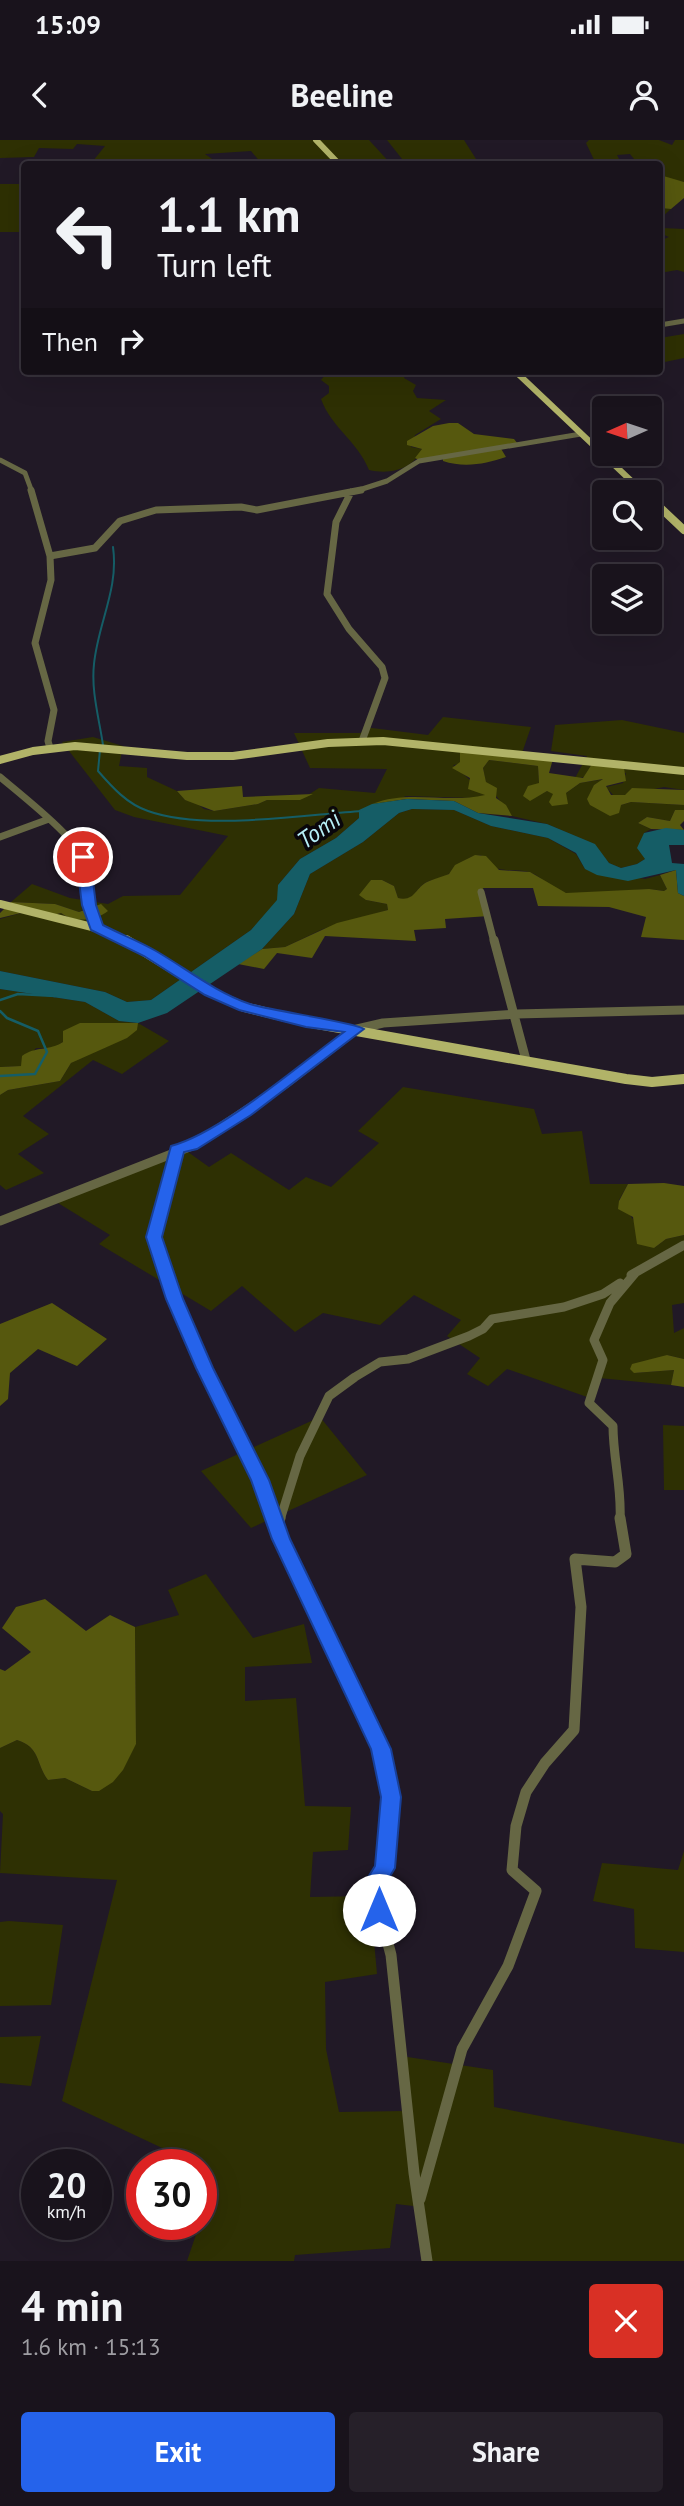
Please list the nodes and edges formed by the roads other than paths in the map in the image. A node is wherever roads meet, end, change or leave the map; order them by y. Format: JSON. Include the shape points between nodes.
{"nodes":[{"id":1,"x":316,"y":140,"type":"edge"},
{"id":2,"x":336,"y":161,"type":"edge"},
{"id":3,"x":684,"y":321,"type":"edge"},
{"id":4,"x":663,"y":324,"type":"edge"},
{"id":5,"x":519,"y":375,"type":"edge"},
{"id":6,"x":581,"y":434,"type":"junction"},
{"id":7,"x":0,"y":460,"type":"edge"},
{"id":8,"x":630,"y":480,"type":"edge"},
{"id":9,"x":351,"y":492,"type":"junction"},
{"id":10,"x":662,"y":509,"type":"edge"},
{"id":11,"x":684,"y":530,"type":"edge"},
{"id":12,"x":50,"y":556,"type":"junction"},
{"id":13,"x":362,"y":741,"type":"junction"},
{"id":14,"x":50,"y":748,"type":"junction"},
{"id":15,"x":0,"y":761,"type":"edge"},
{"id":16,"x":684,"y":771,"type":"edge"},
{"id":17,"x":0,"y":777,"type":"edge"},
{"id":18,"x":49,"y":819,"type":"junction"},
{"id":19,"x":0,"y":837,"type":"edge"},
{"id":20,"x":481,"y":892,"type":"dead end"},
{"id":21,"x":0,"y":904,"type":"edge"},
{"id":22,"x":96,"y":928,"type":"junction"},
{"id":23,"x":684,"y":1010,"type":"edge"},
{"id":24,"x":516,"y":1014,"type":"junction"},
{"id":25,"x":357,"y":1029,"type":"junction"},
{"id":26,"x":526,"y":1060,"type":"junction"},
{"id":27,"x":684,"y":1079,"type":"edge"},
{"id":28,"x":177,"y":1149,"type":"junction"},
{"id":29,"x":0,"y":1222,"type":"edge"},
{"id":30,"x":684,"y":1245,"type":"edge"},
{"id":31,"x":636,"y":1272,"type":"junction"},
{"id":32,"x":277,"y":1528,"type":"junction"},
{"id":33,"x":419,"y":2204,"type":"junction"},
{"id":34,"x":428,"y":2261,"type":"edge"}],
"edges":[{"from":1,"to":2,"type":"main road"},
{"from":3,"to":4,"type":"street"},
{"from":5,"to":6,"type":"main road"},
{"from":6,"to":8,"type":"main road"},
{"from":6,"to":9,"type":"street","via":[[419,461],[387,481]]},
{"from":7,"to":12,"type":"street","via":[[25,473]]},
{"from":9,"to":12,"type":"street","via":[[257,510],[156,510],[120,521],[94,548]]},
{"from":9,"to":13,"type":"street","via":[[335,522],[327,594],[382,667],[385,678]]},
{"from":10,"to":11,"type":"main road"},
{"from":12,"to":14,"type":"street","via":[[51,580],[36,643],[54,709]]},
{"from":13,"to":14,"type":"main road","via":[[233,756],[187,757],[88,746]]},
{"from":13,"to":16,"type":"main road"},
{"from":14,"to":15,"type":"main road"},
{"from":17,"to":18,"type":"street"},
{"from":18,"to":19,"type":"street"},
{"from":18,"to":22,"type":"street","via":[[83,857]]},
{"from":20,"to":24,"type":"street"},
{"from":21,"to":22,"type":"main road"},
{"from":22,"to":25,"type":"main road","via":[[149,953],[205,989],[254,1010]]},
{"from":23,"to":24,"type":"street"},
{"from":24,"to":25,"type":"street","via":[[383,1023]]},
{"from":24,"to":26,"type":"street"},
{"from":25,"to":26,"type":"main road"},
{"from":25,"to":28,"type":"street","via":[[246,1111],[192,1146]]},
{"from":26,"to":27,"type":"main road","via":[[626,1079]]},
{"from":28,"to":29,"type":"street"},
{"from":28,"to":32,"type":"street","via":[[154,1237],[174,1299],[260,1480]]},
{"from":30,"to":31,"type":"street"},
{"from":31,"to":32,"type":"street","via":[[603,1294],[564,1307],[492,1319],[469,1336],[408,1359],[380,1362],[355,1377],[329,1396],[300,1456]]},
{"from":31,"to":33,"type":"street","via":[[605,1309],[594,1340],[603,1360],[589,1403],[613,1426],[621,1500],[619,1527],[626,1554],[615,1562],[575,1559],[581,1607],[575,1730],[524,1792],[512,1870],[536,1891],[508,1966],[462,2049]]},
{"from":32,"to":33,"type":"street","via":[[381,1749],[391,1797],[385,1868],[373,1887],[391,1955]]},
{"from":33,"to":34,"type":"street"}]}
